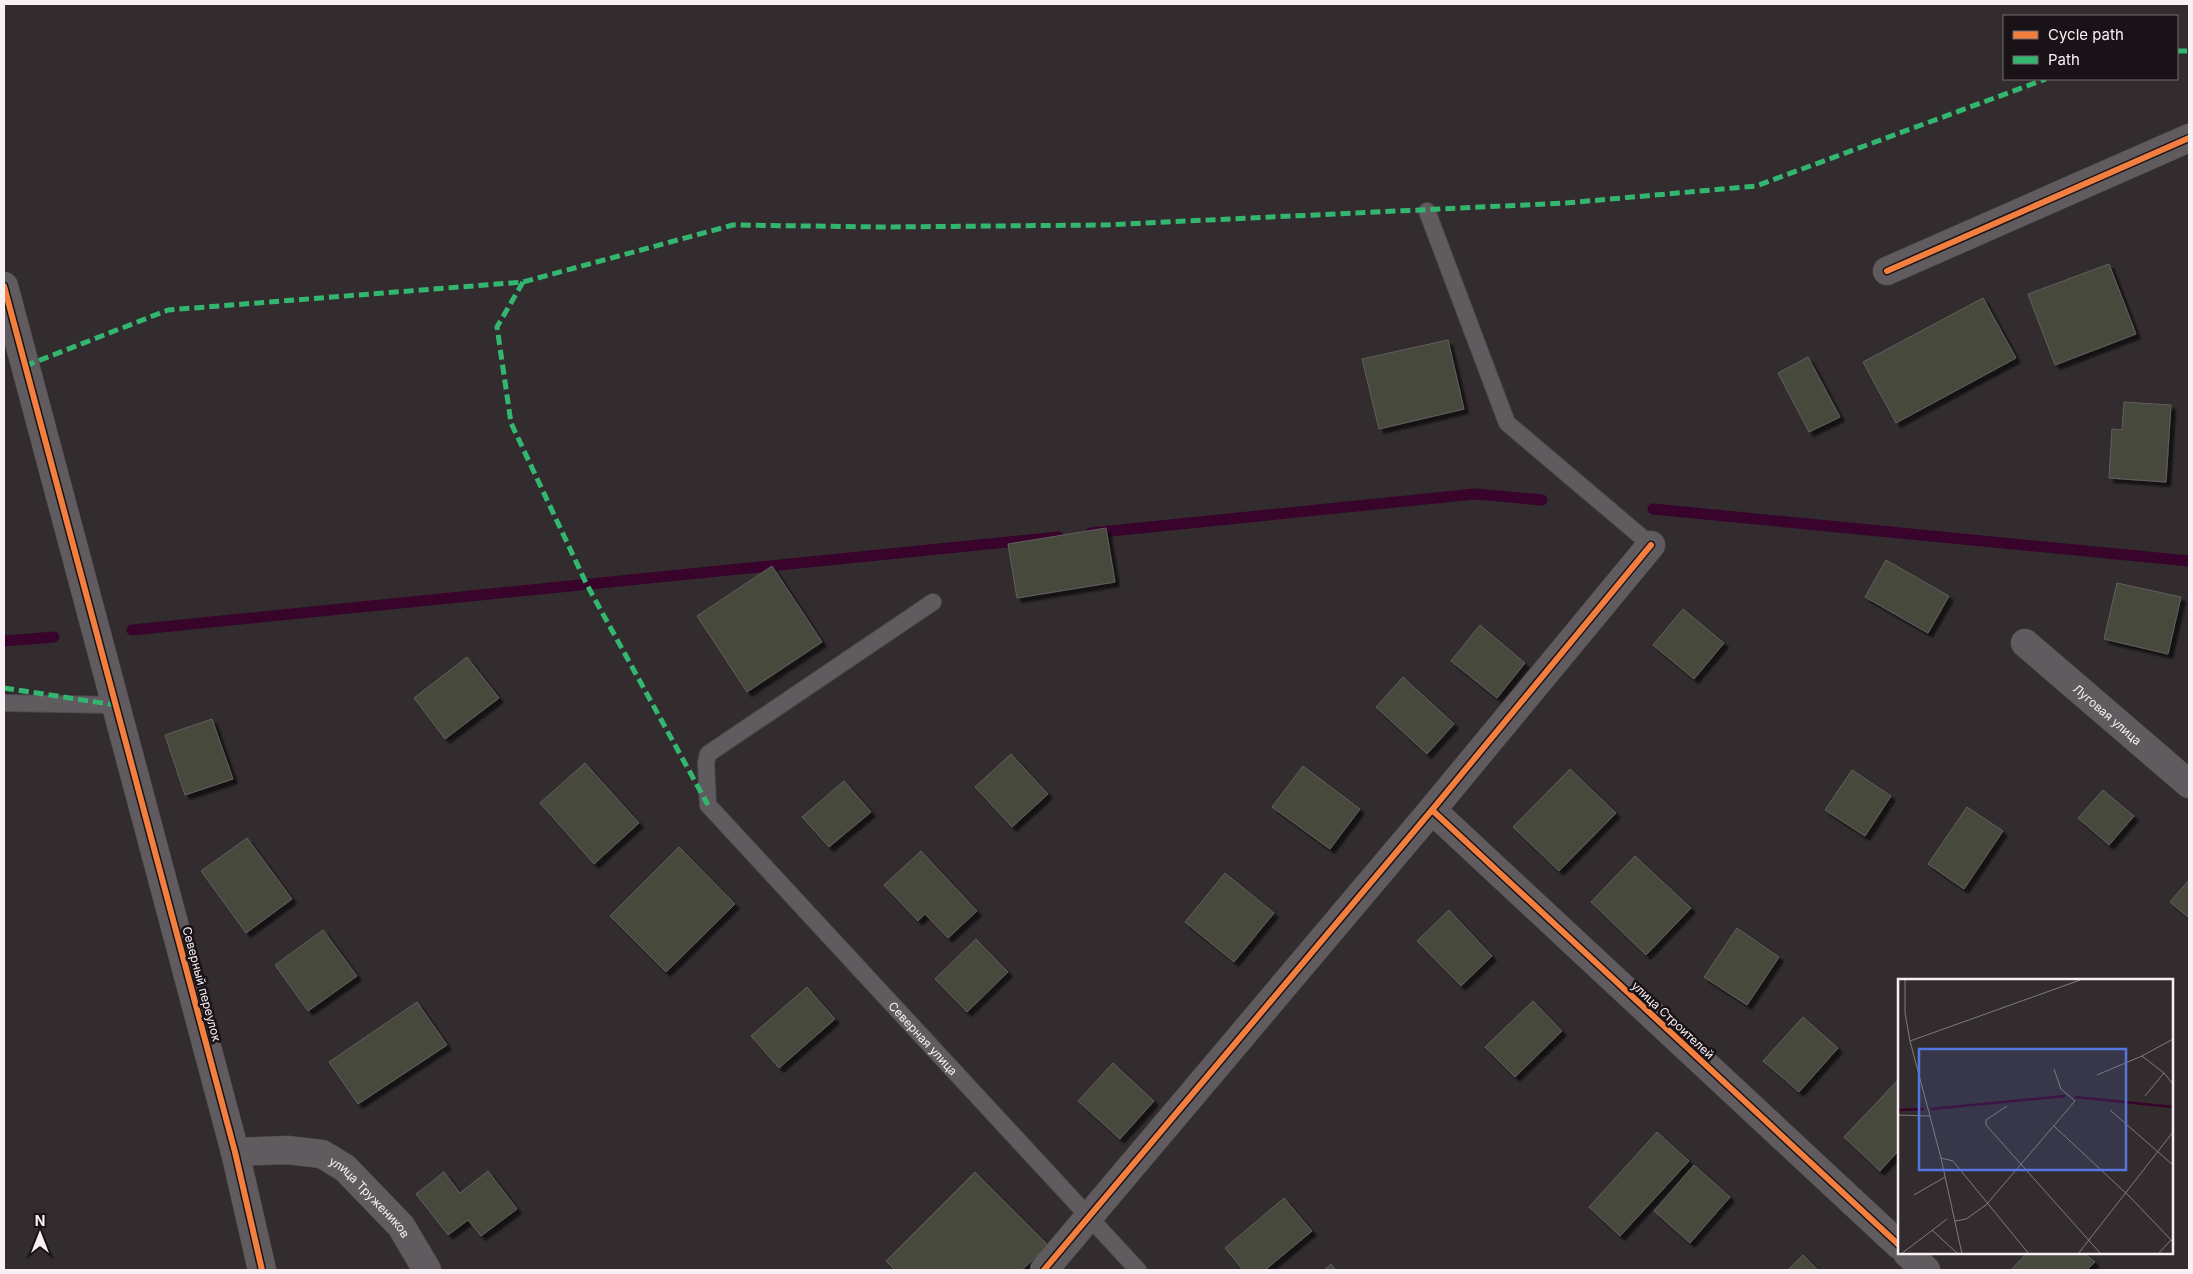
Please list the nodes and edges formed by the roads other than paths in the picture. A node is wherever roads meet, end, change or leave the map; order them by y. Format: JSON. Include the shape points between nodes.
{"nodes":[{"id":1,"x":2189,"y":138,"type":"edge"},
{"id":2,"x":1427,"y":211,"type":"dead end"},
{"id":3,"x":1887,"y":271,"type":"dead end"},
{"id":4,"x":4,"y":286,"type":"edge"},
{"id":5,"x":1651,"y":545,"type":"joint"},
{"id":6,"x":933,"y":602,"type":"dead end"},
{"id":7,"x":2025,"y":644,"type":"dead end"},
{"id":8,"x":4,"y":703,"type":"edge"},
{"id":9,"x":115,"y":705,"type":"junction"},
{"id":10,"x":2189,"y":784,"type":"edge"},
{"id":11,"x":1432,"y":810,"type":"junction"},
{"id":12,"x":235,"y":1152,"type":"junction"},
{"id":13,"x":1089,"y":1218,"type":"junction"},
{"id":14,"x":1898,"y":1244,"type":"edge"},
{"id":15,"x":1908,"y":1254,"type":"edge"},
{"id":16,"x":262,"y":1270,"type":"edge"},
{"id":17,"x":426,"y":1270,"type":"edge"},
{"id":18,"x":1044,"y":1270,"type":"edge"},
{"id":19,"x":1138,"y":1270,"type":"edge"},
{"id":20,"x":1926,"y":1270,"type":"edge"}],
"edges":[{"from":1,"to":3,"type":"street"},
{"from":2,"to":5,"type":"lane","via":[[1507,423]]},
{"from":4,"to":9,"type":"street","name":"Северный переулок"},
{"from":5,"to":11,"type":"street"},
{"from":6,"to":13,"type":"lane","name":"Северная улица","via":[[708,754],[708,805]]},
{"from":7,"to":10,"type":"street","name":"Луговая улица"},
{"from":8,"to":9,"type":"lane"},
{"from":9,"to":12,"type":"street","name":"Северный переулок"},
{"from":11,"to":13,"type":"street"},
{"from":11,"to":14,"type":"street","name":"улица Строителей"},
{"from":12,"to":16,"type":"street","name":"Северный переулок"},
{"from":12,"to":17,"type":"street","name":"улица Тружеников","via":[[286,1150],[322,1154],[345,1168],[401,1226]]},
{"from":13,"to":18,"type":"street"},
{"from":13,"to":19,"type":"lane","name":"Северная улица"},
{"from":15,"to":20,"type":"street"}]}
